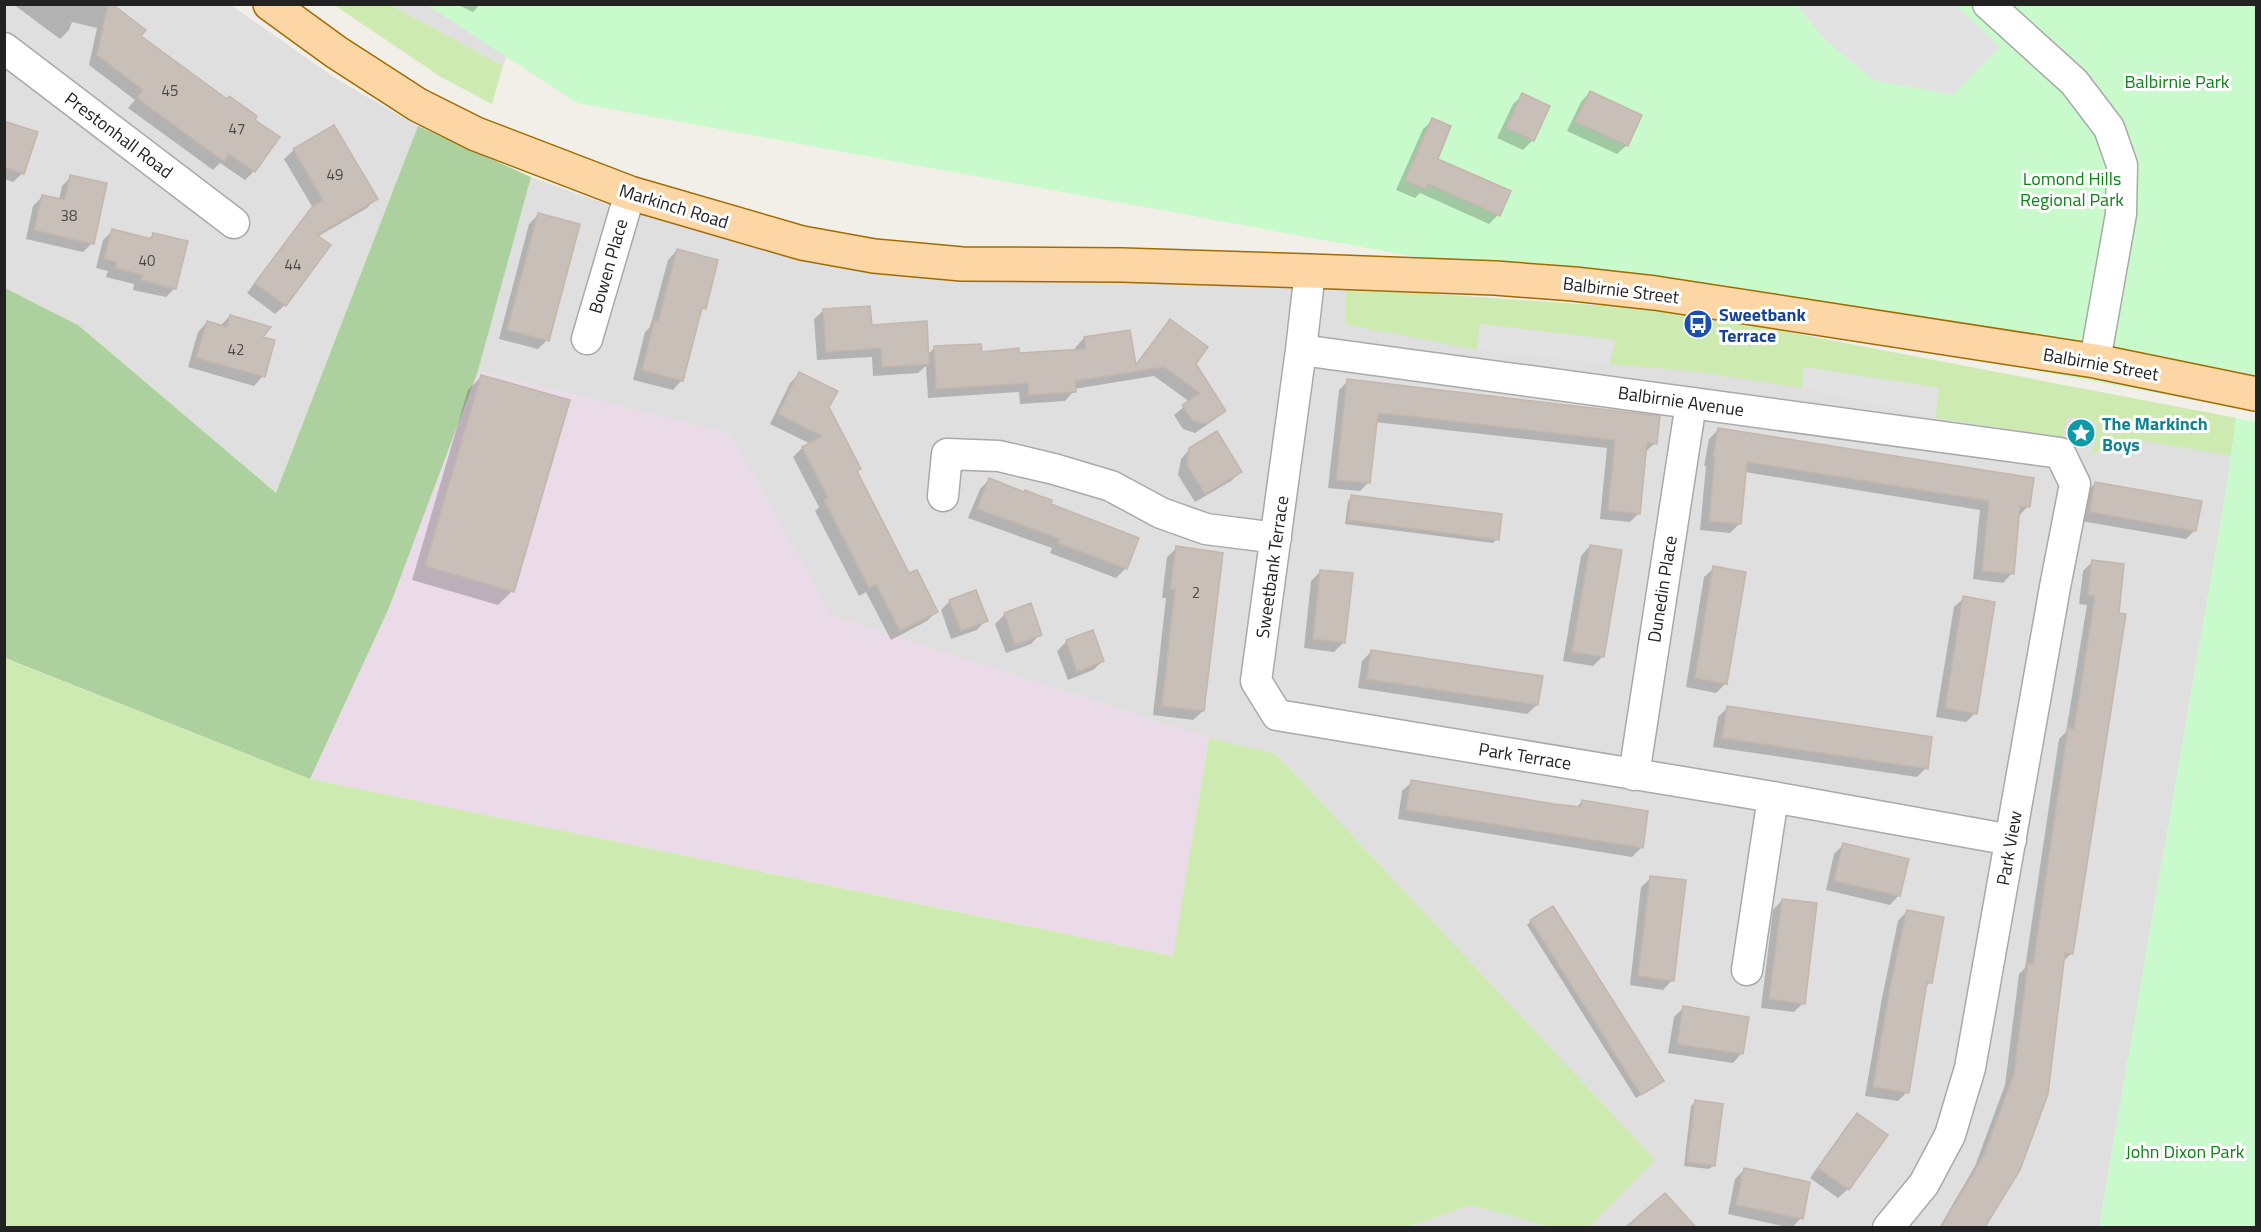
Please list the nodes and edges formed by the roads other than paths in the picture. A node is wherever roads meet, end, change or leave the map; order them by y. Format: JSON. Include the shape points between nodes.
{"nodes":[{"id":1,"x":270,"y":4,"type":"edge"},
{"id":2,"x":1988,"y":4,"type":"edge"},
{"id":3,"x":4,"y":48,"type":"edge"},
{"id":4,"x":630,"y":193,"type":"junction"},
{"id":5,"x":234,"y":223,"type":"dead end"},
{"id":6,"x":1122,"y":265,"type":"joint"},
{"id":7,"x":1310,"y":271,"type":"junction"},
{"id":8,"x":587,"y":339,"type":"dead end"},
{"id":9,"x":1301,"y":350,"type":"junction"},
{"id":10,"x":2095,"y":361,"type":"junction"},
{"id":11,"x":2256,"y":394,"type":"edge"},
{"id":12,"x":1691,"y":403,"type":"junction"},
{"id":13,"x":2060,"y":453,"type":"joint"},
{"id":14,"x":943,"y":496,"type":"dead end"},
{"id":15,"x":1276,"y":538,"type":"junction"},
{"id":16,"x":1277,"y":715,"type":"joint"},
{"id":17,"x":1634,"y":774,"type":"junction"},
{"id":18,"x":1773,"y":797,"type":"junction"},
{"id":19,"x":2011,"y":840,"type":"junction"},
{"id":20,"x":1747,"y":970,"type":"dead end"},
{"id":21,"x":1888,"y":1227,"type":"edge"}],
"edges":[{"from":1,"to":4,"type":"main road","name":"Markinch Road","via":[[418,105],[476,134]]},
{"from":2,"to":10,"type":"street","via":[[2074,82],[2109,128],[2122,165],[2121,214]]},
{"from":3,"to":5,"type":"street","name":"Prestonhall Road"},
{"from":4,"to":6,"type":"main road","name":"Markinch Road","via":[[791,240],[874,256],[962,264]]},
{"from":4,"to":8,"type":"street","name":"Bowen Place"},
{"from":6,"to":7,"type":"main road","name":"Balbirnie Street"},
{"from":7,"to":9,"type":"street","name":"Sweetbank Terrace"},
{"from":7,"to":10,"type":"main road","name":"Balbirnie Street","via":[[1495,278],[1644,292]]},
{"from":9,"to":12,"type":"street","name":"Balbirnie Avenue"},
{"from":9,"to":15,"type":"street","name":"Sweetbank Terrace"},
{"from":10,"to":11,"type":"main road","name":"Balbirnie Street"},
{"from":12,"to":13,"type":"street","name":"Balbirnie Avenue"},
{"from":12,"to":17,"type":"street","name":"Dunedin Place"},
{"from":13,"to":19,"type":"street","name":"Park View","via":[[2075,484]]},
{"from":14,"to":15,"type":"street","via":[[935,454],[999,456],[1111,486],[1161,513],[1206,528]]},
{"from":15,"to":16,"type":"street","name":"Sweetbank Terrace","via":[[1256,681]]},
{"from":16,"to":17,"type":"street","name":"Park Terrace"},
{"from":17,"to":18,"type":"street","name":"Park Terrace"},
{"from":18,"to":19,"type":"street","name":"Park Terrace"},
{"from":18,"to":20,"type":"street"},
{"from":19,"to":21,"type":"street","name":"Park View","via":[[1970,1068],[1950,1135],[1924,1184]]}]}
